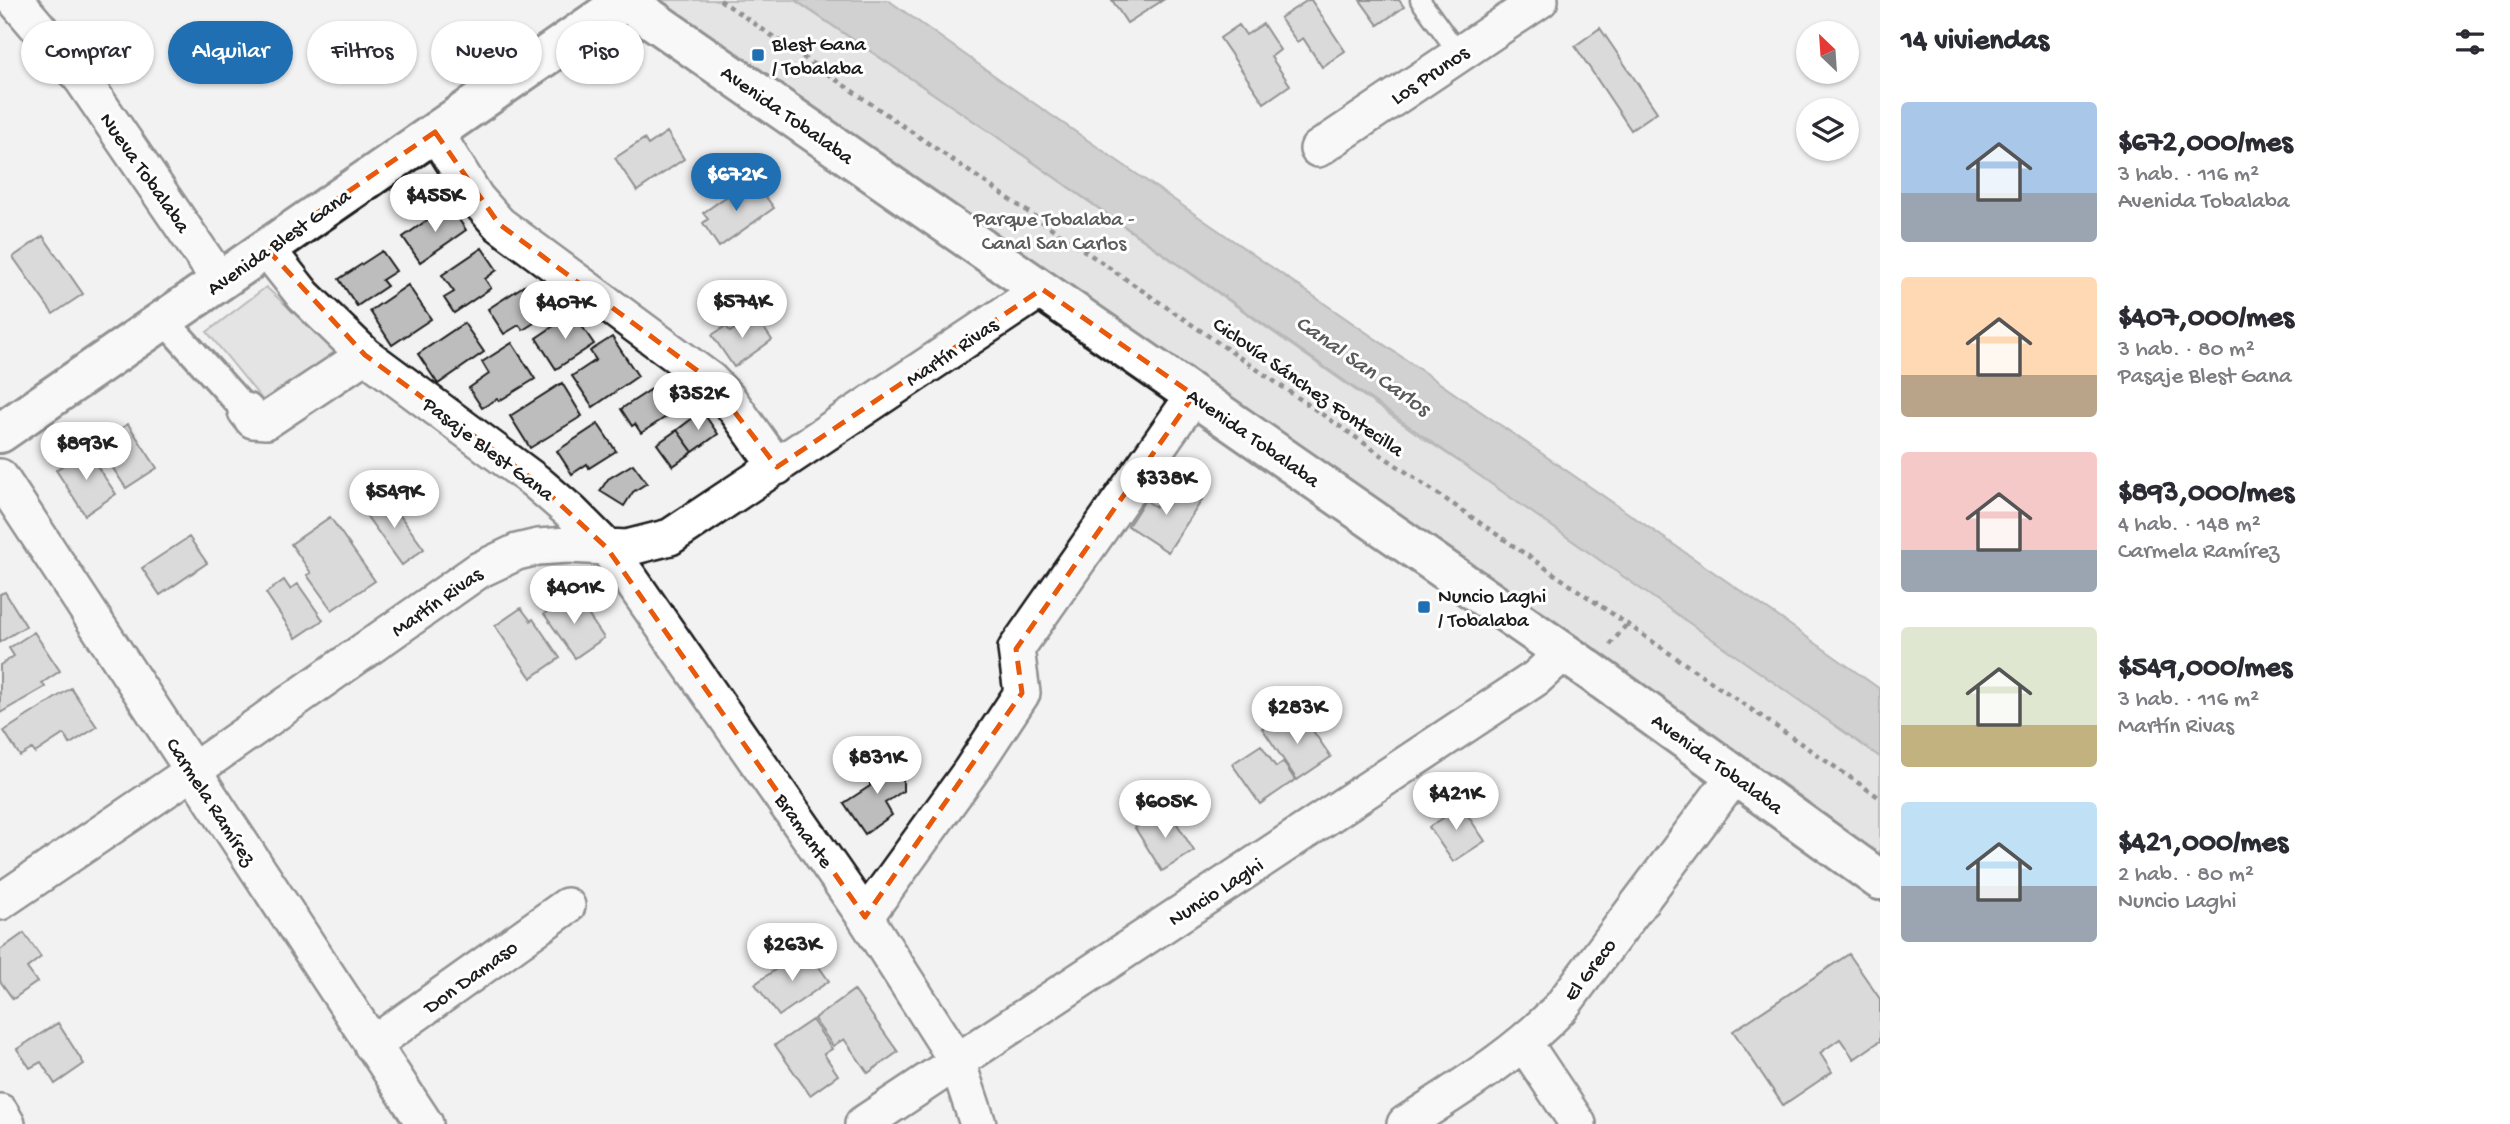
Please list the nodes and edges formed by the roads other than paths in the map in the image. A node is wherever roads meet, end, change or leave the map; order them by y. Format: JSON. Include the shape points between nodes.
{"nodes":[{"id":1,"x":15,"y":0,"type":"edge"},
{"id":2,"x":624,"y":0,"type":"edge"},
{"id":3,"x":1420,"y":0,"type":"edge"},
{"id":4,"x":1540,"y":0,"type":"edge"},
{"id":5,"x":1459,"y":54,"type":"junction"},
{"id":6,"x":435,"y":132,"type":"junction"},
{"id":7,"x":1318,"y":149,"type":"dead end"},
{"id":8,"x":266,"y":248,"type":"junction"},
{"id":9,"x":220,"y":281,"type":"junction"},
{"id":10,"x":1042,"y":289,"type":"junction"},
{"id":11,"x":164,"y":320,"type":"junction"},
{"id":12,"x":365,"y":355,"type":"junction"},
{"id":13,"x":1194,"y":395,"type":"junction"},
{"id":14,"x":246,"y":411,"type":"joint"},
{"id":15,"x":0,"y":433,"type":"edge"},
{"id":16,"x":777,"y":467,"type":"junction"},
{"id":17,"x":0,"y":477,"type":"edge"},
{"id":18,"x":607,"y":548,"type":"junction"},
{"id":19,"x":1563,"y":653,"type":"junction"},
{"id":20,"x":193,"y":771,"type":"junction"},
{"id":21,"x":1735,"y":775,"type":"junction"},
{"id":22,"x":1880,"y":880,"type":"edge"},
{"id":23,"x":0,"y":902,"type":"edge"},
{"id":24,"x":567,"y":906,"type":"dead end"},
{"id":25,"x":865,"y":917,"type":"junction"},
{"id":26,"x":1524,"y":1043,"type":"junction"},
{"id":27,"x":372,"y":1045,"type":"junction"},
{"id":28,"x":957,"y":1061,"type":"junction"},
{"id":29,"x":0,"y":1112,"type":"edge"},
{"id":30,"x":7,"y":1124,"type":"edge"},
{"id":31,"x":425,"y":1124,"type":"edge"},
{"id":32,"x":863,"y":1124,"type":"edge"},
{"id":33,"x":978,"y":1124,"type":"edge"},
{"id":34,"x":1405,"y":1124,"type":"edge"},
{"id":35,"x":1578,"y":1124,"type":"edge"}],
"edges":[{"from":1,"to":9,"type":"street","name":"Nueva Tobalaba","via":[[82,79]]},
{"from":2,"to":6,"type":"main road","name":"Avenida Blest Gana"},
{"from":2,"to":10,"type":"main road","name":"Avenida Tobalaba"},
{"from":3,"to":5,"type":"lane"},
{"from":4,"to":5,"type":"street","name":"Los Prunos"},
{"from":5,"to":7,"type":"street","name":"Los Prunos"},
{"from":6,"to":8,"type":"main road","name":"Avenida Blest Gana"},
{"from":6,"to":16,"type":"street","via":[[477,198],[499,223],[710,380]]},
{"from":8,"to":9,"type":"main road","name":"Avenida Blest Gana"},
{"from":8,"to":12,"type":"street","name":"Pasaje Blest Gana","via":[[304,296]]},
{"from":9,"to":11,"type":"main road","name":"Avenida Blest Gana"},
{"from":10,"to":13,"type":"main road","name":"Avenida Tobalaba"},
{"from":10,"to":16,"type":"street","name":"Martín Rivas"},
{"from":11,"to":14,"type":"street"},
{"from":11,"to":15,"type":"main road","name":"Avenida Blest Gana"},
{"from":12,"to":14,"type":"street","via":[[266,421],[253,420]]},
{"from":12,"to":18,"type":"street","name":"Pasaje Blest Gana","via":[[535,481]]},
{"from":13,"to":19,"type":"main road","name":"Avenida Tobalaba"},
{"from":13,"to":25,"type":"street","via":[[1016,649],[1023,693]]},
{"from":16,"to":18,"type":"street","name":"Martín Rivas","via":[[670,537],[647,545]]},
{"from":17,"to":20,"type":"street","name":"Carmela Ramírez"},
{"from":18,"to":20,"type":"street","name":"Martín Rivas","via":[[538,547],[498,559]]},
{"from":18,"to":25,"type":"street","name":"Bramante"},
{"from":19,"to":21,"type":"main road","name":"Avenida Tobalaba"},
{"from":19,"to":28,"type":"street","name":"Nuncio Laghi","via":[[1536,678]]},
{"from":20,"to":23,"type":"street","name":"Martín Rivas"},
{"from":20,"to":27,"type":"street","name":"Carmela Ramírez"},
{"from":21,"to":22,"type":"main road","name":"Avenida Tobalaba"},
{"from":21,"to":26,"type":"street","name":"El Greco","via":[[1560,1007]]},
{"from":24,"to":27,"type":"street","name":"Don Damaso"},
{"from":25,"to":28,"type":"street","name":"Bramante"},
{"from":26,"to":34,"type":"street","name":"El Greco"},
{"from":26,"to":35,"type":"street"},
{"from":27,"to":31,"type":"street","name":"Carmela Ramírez"},
{"from":28,"to":32,"type":"street","name":"Nuncio Laghi"},
{"from":28,"to":33,"type":"street","name":"Bramante"},
{"from":29,"to":30,"type":"street"}]}
